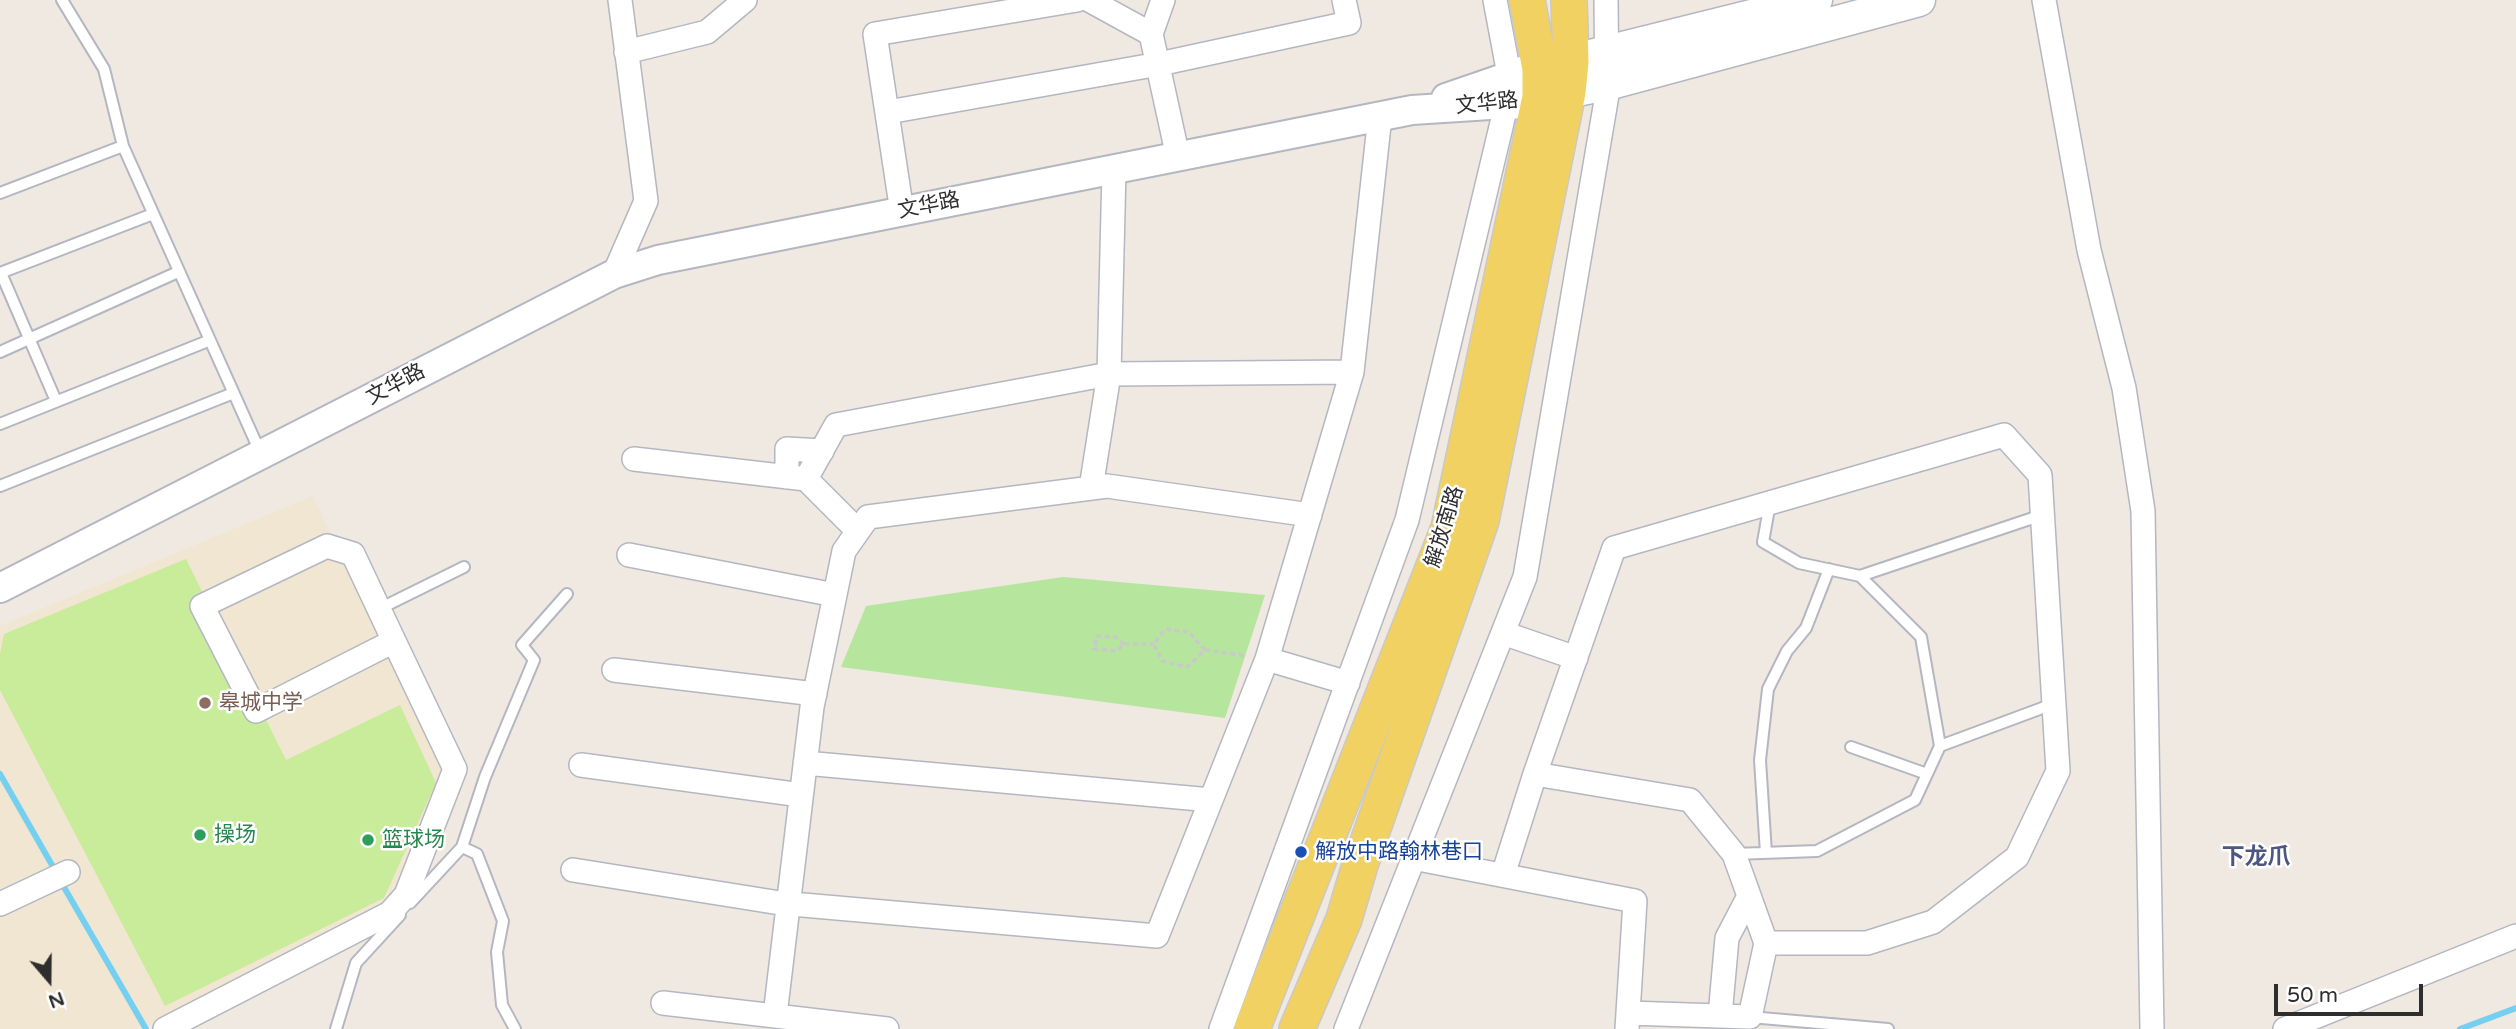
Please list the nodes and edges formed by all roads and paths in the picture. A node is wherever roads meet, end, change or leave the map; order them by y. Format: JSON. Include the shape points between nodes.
{"nodes":[{"id":1,"x":62,"y":0,"type":"edge"},
{"id":2,"x":620,"y":0,"type":"edge"},
{"id":3,"x":746,"y":0,"type":"edge"},
{"id":4,"x":1077,"y":0,"type":"edge"},
{"id":5,"x":1089,"y":0,"type":"edge"},
{"id":6,"x":1163,"y":0,"type":"edge"},
{"id":7,"x":1344,"y":0,"type":"edge"},
{"id":8,"x":1495,"y":0,"type":"edge"},
{"id":9,"x":1527,"y":0,"type":"edge"},
{"id":10,"x":1569,"y":0,"type":"edge"},
{"id":11,"x":1606,"y":0,"type":"edge"},
{"id":12,"x":1816,"y":0,"type":"edge"},
{"id":13,"x":1919,"y":0,"type":"edge"},
{"id":14,"x":2044,"y":0,"type":"edge"},
{"id":15,"x":972,"y":9,"type":"edge"},
{"id":16,"x":1151,"y":34,"type":"junction"},
{"id":17,"x":626,"y":52,"type":"junction"},
{"id":18,"x":1159,"y":64,"type":"junction"},
{"id":19,"x":1607,"y":69,"type":"junction"},
{"id":20,"x":1539,"y":84,"type":"junction"},
{"id":21,"x":888,"y":111,"type":"junction"},
{"id":22,"x":1380,"y":116,"type":"junction"},
{"id":23,"x":122,"y":146,"type":"junction"},
{"id":24,"x":1178,"y":157,"type":"junction"},
{"id":25,"x":1114,"y":170,"type":"junction"},
{"id":26,"x":0,"y":193,"type":"edge"},
{"id":27,"x":902,"y":212,"type":"junction"},
{"id":28,"x":153,"y":214,"type":"junction"},
{"id":29,"x":178,"y":272,"type":"junction"},
{"id":30,"x":1,"y":273,"type":"edge"},
{"id":31,"x":614,"y":274,"type":"junction"},
{"id":32,"x":29,"y":339,"type":"junction"},
{"id":33,"x":208,"y":341,"type":"junction"},
{"id":34,"x":0,"y":352,"type":"edge"},
{"id":35,"x":1352,"y":372,"type":"junction"},
{"id":36,"x":1109,"y":374,"type":"junction"},
{"id":37,"x":231,"y":394,"type":"junction"},
{"id":38,"x":56,"y":401,"type":"junction"},
{"id":39,"x":0,"y":424,"type":"edge"},
{"id":40,"x":822,"y":451,"type":"junction"},
{"id":41,"x":262,"y":456,"type":"junction"},
{"id":42,"x":634,"y":459,"type":"dead end"},
{"id":43,"x":797,"y":478,"type":"junction"},
{"id":44,"x":0,"y":486,"type":"edge"},
{"id":45,"x":1091,"y":488,"type":"junction"},
{"id":46,"x":1770,"y":503,"type":"junction"},
{"id":47,"x":1310,"y":515,"type":"junction"},
{"id":48,"x":2042,"y":515,"type":"junction"},
{"id":49,"x":858,"y":531,"type":"junction"},
{"id":50,"x":629,"y":555,"type":"dead end"},
{"id":51,"x":464,"y":567,"type":"dead end"},
{"id":52,"x":1829,"y":569,"type":"junction"},
{"id":53,"x":1860,"y":576,"type":"junction"},
{"id":54,"x":0,"y":588,"type":"edge"},
{"id":55,"x":567,"y":594,"type":"dead end"},
{"id":56,"x":835,"y":595,"type":"junction"},
{"id":57,"x":379,"y":609,"type":"junction"},
{"id":58,"x":1503,"y":632,"type":"junction"},
{"id":59,"x":394,"y":640,"type":"junction"},
{"id":60,"x":1124,"y":644,"type":"junction"},
{"id":61,"x":1154,"y":644,"type":"junction"},
{"id":62,"x":1205,"y":650,"type":"junction"},
{"id":63,"x":1576,"y":658,"type":"junction"},
{"id":64,"x":1267,"y":659,"type":"junction"},
{"id":65,"x":614,"y":670,"type":"dead end"},
{"id":66,"x":1348,"y":683,"type":"junction"},
{"id":67,"x":815,"y":694,"type":"junction"},
{"id":68,"x":2053,"y":704,"type":"junction"},
{"id":69,"x":1940,"y":746,"type":"junction"},
{"id":70,"x":1851,"y":747,"type":"dead end"},
{"id":71,"x":805,"y":763,"type":"junction"},
{"id":72,"x":581,"y":765,"type":"dead end"},
{"id":73,"x":1535,"y":774,"type":"junction"},
{"id":74,"x":1927,"y":774,"type":"junction"},
{"id":75,"x":801,"y":795,"type":"junction"},
{"id":76,"x":1211,"y":800,"type":"junction"},
{"id":77,"x":462,"y":847,"type":"junction"},
{"id":78,"x":1766,"y":853,"type":"junction"},
{"id":79,"x":1734,"y":854,"type":"junction"},
{"id":80,"x":1413,"y":858,"type":"junction"},
{"id":81,"x":573,"y":870,"type":"dead end"},
{"id":82,"x":68,"y":872,"type":"dead end"},
{"id":83,"x":1503,"y":875,"type":"junction"},
{"id":84,"x":1749,"y":897,"type":"junction"},
{"id":85,"x":0,"y":904,"type":"edge"},
{"id":86,"x":788,"y":904,"type":"junction"},
{"id":87,"x":2516,"y":936,"type":"edge"},
{"id":88,"x":1766,"y":943,"type":"junction"},
{"id":89,"x":663,"y":1003,"type":"dead end"},
{"id":90,"x":1720,"y":1016,"type":"junction"},
{"id":91,"x":1751,"y":1017,"type":"junction"},
{"id":92,"x":788,"y":1021,"type":"edge"},
{"id":93,"x":1628,"y":1021,"type":"edge"},
{"id":94,"x":165,"y":1029,"type":"edge"},
{"id":95,"x":335,"y":1029,"type":"edge"},
{"id":96,"x":515,"y":1029,"type":"edge"},
{"id":97,"x":887,"y":1029,"type":"edge"},
{"id":98,"x":1221,"y":1029,"type":"edge"},
{"id":99,"x":1252,"y":1029,"type":"edge"},
{"id":100,"x":1297,"y":1029,"type":"edge"},
{"id":101,"x":1346,"y":1029,"type":"edge"},
{"id":102,"x":1888,"y":1029,"type":"edge"},
{"id":103,"x":2152,"y":1029,"type":"edge"},
{"id":104,"x":2285,"y":1029,"type":"edge"}],
"edges":[{"from":1,"to":23,"type":"lane","via":[[104,69]]},
{"from":2,"to":17,"type":"street"},
{"from":3,"to":17,"type":"street","via":[[707,32]]},
{"from":4,"to":15,"type":"street"},
{"from":5,"to":16,"type":"street"},
{"from":6,"to":16,"type":"street"},
{"from":7,"to":18,"type":"street","via":[[1349,23]]},
{"from":8,"to":20,"type":"street"},
{"from":9,"to":20,"type":"main road","name":"解放南路"},
{"from":10,"to":20,"type":"main road","name":"解放南路"},
{"from":11,"to":19,"type":"street"},
{"from":12,"to":19,"type":"main road","name":"文华路"},
{"from":13,"to":19,"type":"main road","name":"文华路"},
{"from":14,"to":103,"type":"street","via":[[2089,250],[2124,388],[2143,511]]},
{"from":15,"to":21,"type":"street","via":[[875,34]]},
{"from":16,"to":18,"type":"street"},
{"from":17,"to":31,"type":"street","via":[[646,201]]},
{"from":18,"to":21,"type":"street"},
{"from":18,"to":24,"type":"street"},
{"from":19,"to":20,"type":"main road","name":"文华路"},
{"from":19,"to":58,"type":"street","via":[[1525,577]]},
{"from":20,"to":22,"type":"street","name":"文华路"},
{"from":20,"to":66,"type":"street","via":[[1407,520]]},
{"from":20,"to":99,"type":"main road","name":"解放南路","via":[[1449,528]]},
{"from":20,"to":100,"type":"main road","name":"解放南路","via":[[1481,521],[1344,919]]},
{"from":21,"to":27,"type":"street"},
{"from":22,"to":24,"type":"street","name":"文华路"},
{"from":22,"to":35,"type":"street"},
{"from":23,"to":26,"type":"lane"},
{"from":23,"to":28,"type":"lane"},
{"from":24,"to":25,"type":"street","name":"文华路"},
{"from":25,"to":27,"type":"street","name":"文华路"},
{"from":25,"to":36,"type":"street"},
{"from":27,"to":31,"type":"street","name":"文华路","via":[[658,260]]},
{"from":28,"to":29,"type":"lane"},
{"from":28,"to":30,"type":"lane"},
{"from":29,"to":32,"type":"lane"},
{"from":29,"to":33,"type":"lane"},
{"from":30,"to":32,"type":"lane"},
{"from":31,"to":41,"type":"street","name":"文华路"},
{"from":32,"to":34,"type":"lane"},
{"from":32,"to":38,"type":"lane"},
{"from":33,"to":37,"type":"lane"},
{"from":33,"to":38,"type":"lane"},
{"from":35,"to":36,"type":"street"},
{"from":35,"to":47,"type":"street"},
{"from":36,"to":40,"type":"street","via":[[836,425]]},
{"from":36,"to":45,"type":"street"},
{"from":37,"to":41,"type":"lane"},
{"from":37,"to":44,"type":"lane"},
{"from":38,"to":39,"type":"lane"},
{"from":40,"to":43,"type":"street"},
{"from":40,"to":43,"type":"street","via":[[787,449]]},
{"from":41,"to":54,"type":"street","name":"文华路"},
{"from":42,"to":43,"type":"street"},
{"from":43,"to":49,"type":"street"},
{"from":45,"to":47,"type":"street","via":[[1107,486]]},
{"from":45,"to":49,"type":"street","via":[[868,517]]},
{"from":46,"to":48,"type":"street","via":[[2004,435],[2039,475]]},
{"from":46,"to":52,"type":"lane","via":[[1763,542],[1800,563]]},
{"from":46,"to":63,"type":"street","via":[[1614,548]]},
{"from":47,"to":64,"type":"street"},
{"from":48,"to":53,"type":"lane"},
{"from":48,"to":68,"type":"street"},
{"from":49,"to":56,"type":"street","via":[[844,551]]},
{"from":50,"to":56,"type":"street"},
{"from":51,"to":57,"type":"lane"},
{"from":52,"to":53,"type":"lane"},
{"from":52,"to":78,"type":"lane","via":[[1806,628],[1787,651],[1768,689],[1760,760]]},
{"from":53,"to":69,"type":"lane","via":[[1922,637]]},
{"from":55,"to":77,"type":"lane","via":[[522,645],[534,660],[485,777]]},
{"from":56,"to":67,"type":"street"},
{"from":57,"to":59,"type":"street"},
{"from":57,"to":59,"type":"street","via":[[353,554],[327,546],[202,606],[256,712]]},
{"from":58,"to":63,"type":"street"},
{"from":58,"to":80,"type":"street"},
{"from":59,"to":94,"type":"street","via":[[455,769],[407,895],[390,913]]},
{"from":60,"to":60,"type":"path","via":[[1116,651],[1094,649],[1097,636],[1116,637]]},
{"from":60,"to":61,"type":"path"},
{"from":61,"to":62,"type":"path","via":[[1165,629],[1189,632]]},
{"from":61,"to":62,"type":"path","via":[[1162,661],[1187,667]]},
{"from":62,"to":64,"type":"path"},
{"from":63,"to":73,"type":"street"},
{"from":64,"to":66,"type":"street"},
{"from":64,"to":76,"type":"street"},
{"from":65,"to":67,"type":"street"},
{"from":66,"to":98,"type":"street"},
{"from":67,"to":71,"type":"street"},
{"from":68,"to":69,"type":"lane"},
{"from":68,"to":88,"type":"street","via":[[2057,771],[2017,857],[1933,922],[1867,943]]},
{"from":69,"to":74,"type":"lane"},
{"from":70,"to":74,"type":"lane"},
{"from":71,"to":75,"type":"street"},
{"from":71,"to":76,"type":"street"},
{"from":72,"to":75,"type":"street"},
{"from":73,"to":79,"type":"street","via":[[1690,800]]},
{"from":73,"to":83,"type":"street"},
{"from":74,"to":78,"type":"lane","via":[[1915,800],[1817,851]]},
{"from":75,"to":86,"type":"street"},
{"from":76,"to":86,"type":"street","via":[[1157,936]]},
{"from":77,"to":95,"type":"lane","via":[[356,963]]},
{"from":77,"to":96,"type":"lane","via":[[477,855],[503,921],[497,952],[502,1006]]},
{"from":78,"to":79,"type":"lane"},
{"from":79,"to":84,"type":"street"},
{"from":80,"to":83,"type":"street"},
{"from":80,"to":101,"type":"street"},
{"from":81,"to":86,"type":"street"},
{"from":82,"to":85,"type":"street"},
{"from":83,"to":93,"type":"street","via":[[1635,901]]},
{"from":84,"to":88,"type":"street"},
{"from":84,"to":90,"type":"street","via":[[1727,938]]},
{"from":86,"to":92,"type":"street"},
{"from":87,"to":104,"type":"street"},
{"from":88,"to":91,"type":"street"},
{"from":89,"to":92,"type":"street"},
{"from":90,"to":91,"type":"street"},
{"from":90,"to":93,"type":"street"},
{"from":91,"to":102,"type":"lane"},
{"from":92,"to":97,"type":"street"}]}
